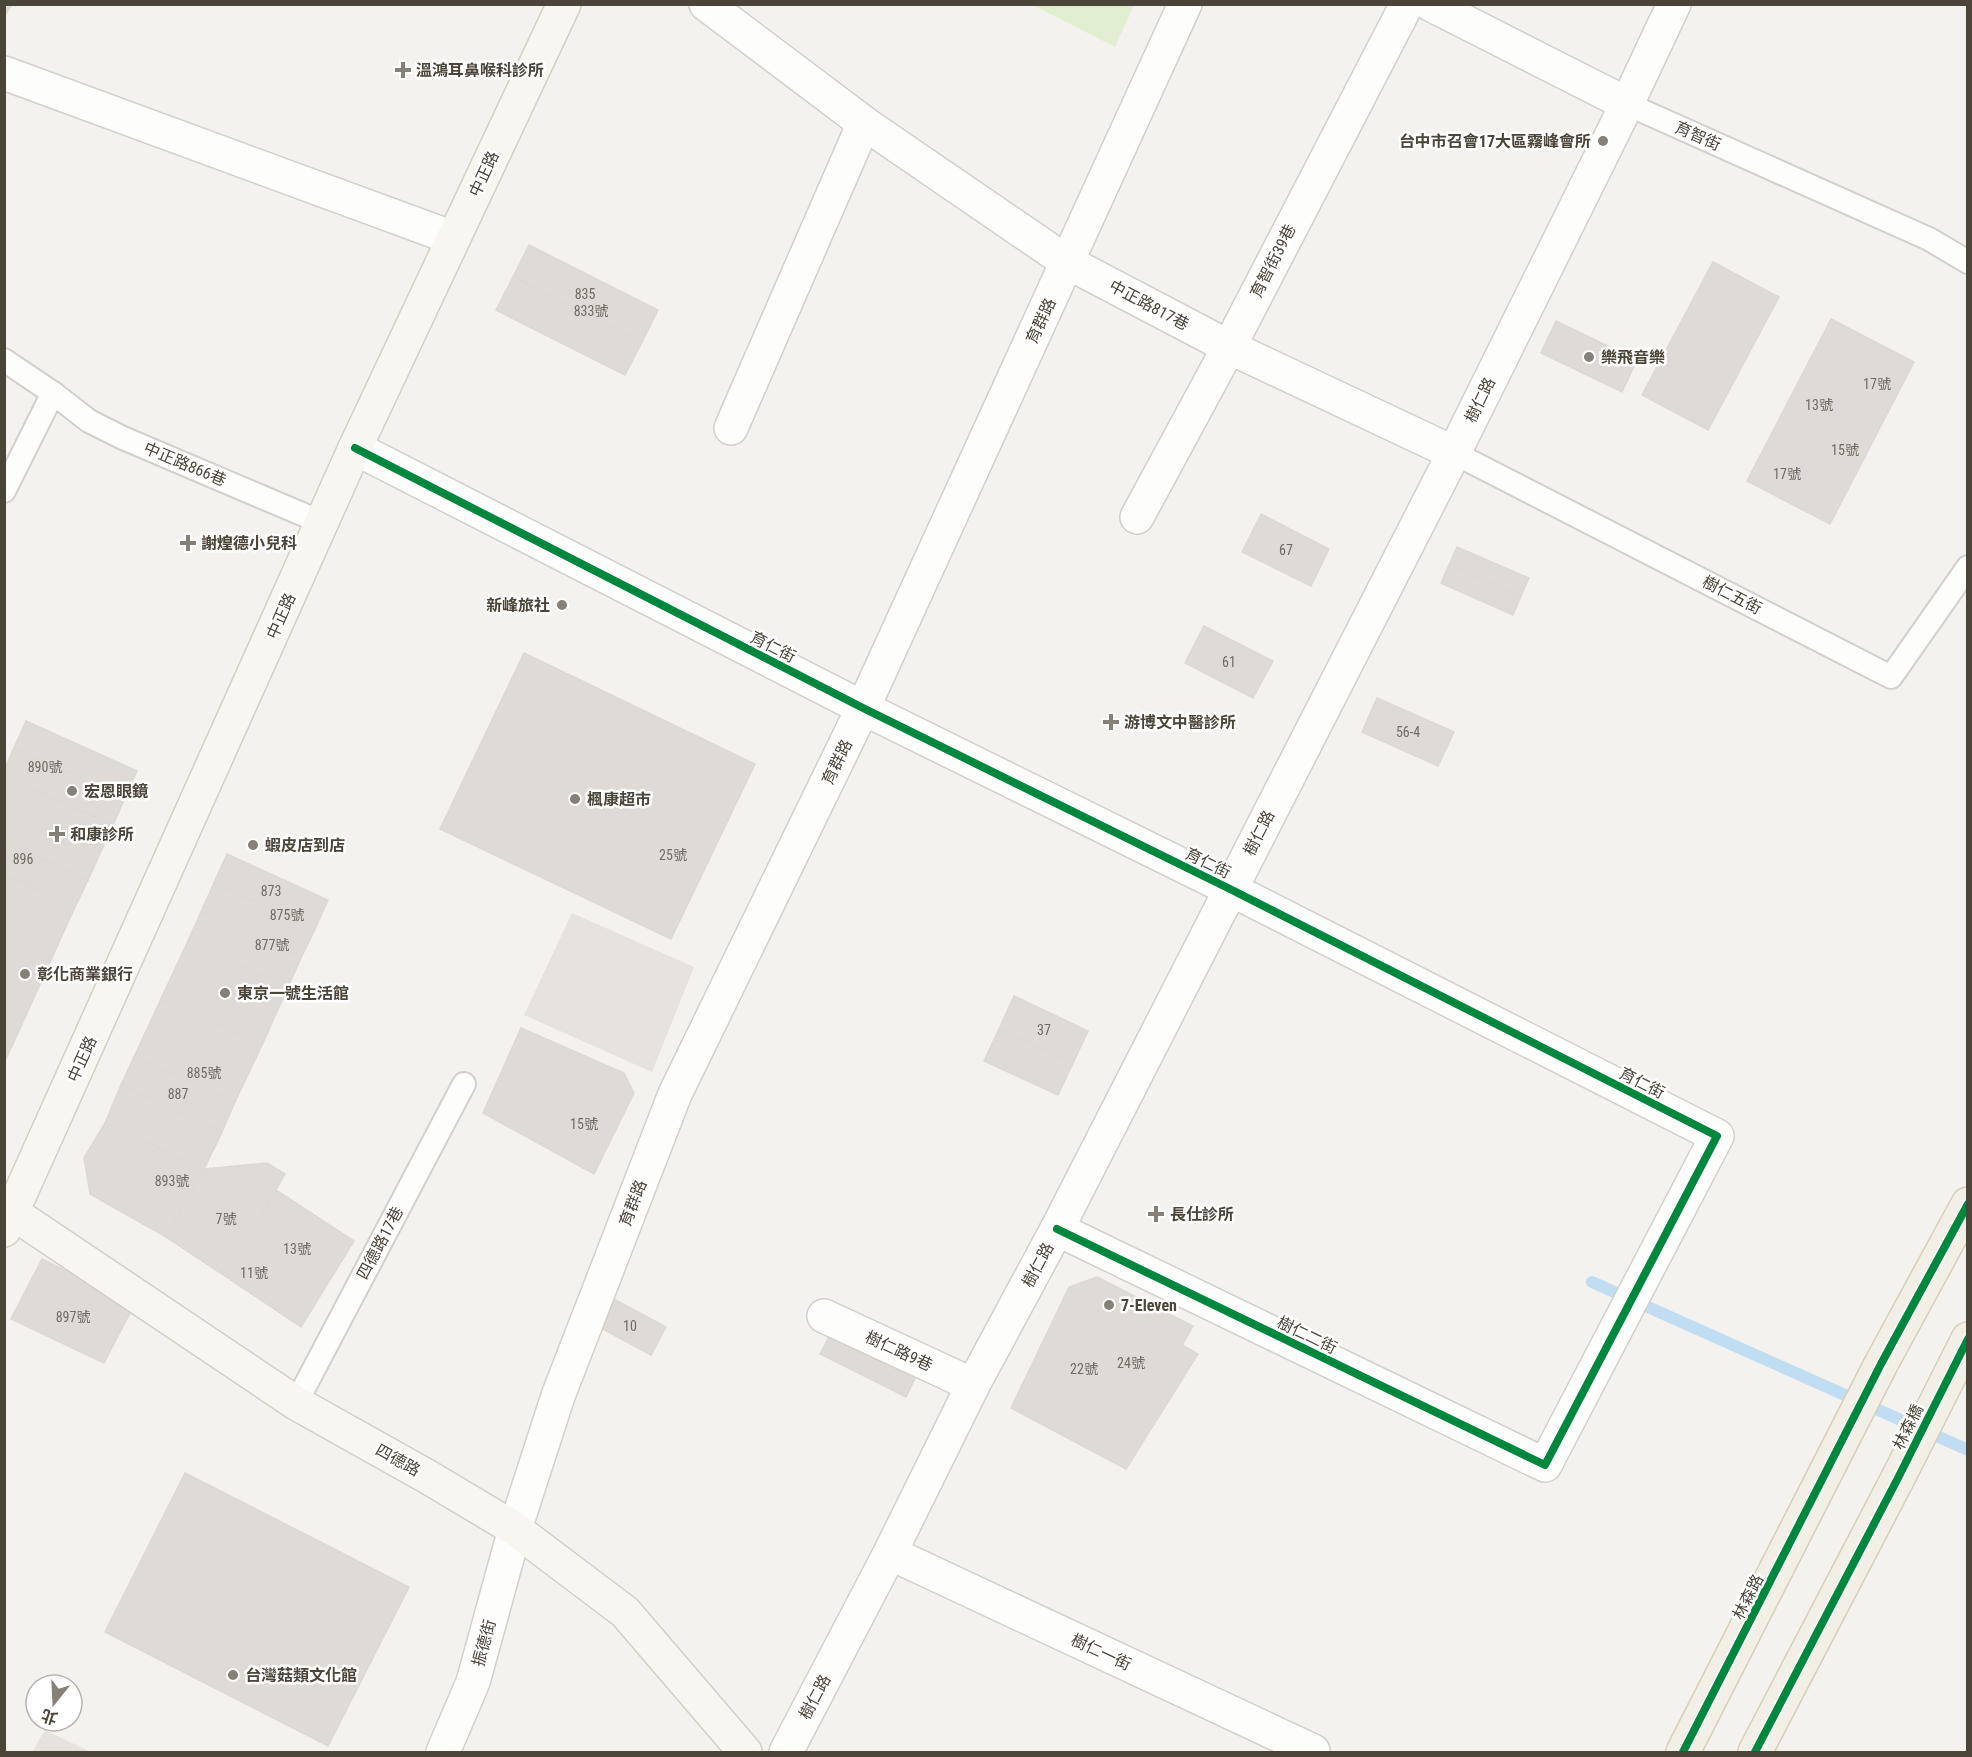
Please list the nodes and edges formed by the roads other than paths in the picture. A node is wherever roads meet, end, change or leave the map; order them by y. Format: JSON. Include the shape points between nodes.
{"nodes":[{"id":1,"x":564,"y":4,"type":"edge"},
{"id":2,"x":706,"y":4,"type":"edge"},
{"id":3,"x":1185,"y":4,"type":"edge"},
{"id":4,"x":1674,"y":4,"type":"edge"},
{"id":5,"x":1429,"y":6,"type":"edge"},
{"id":6,"x":4,"y":73,"type":"edge"},
{"id":7,"x":1627,"y":104,"type":"junction"},
{"id":8,"x":864,"y":123,"type":"junction"},
{"id":9,"x":453,"y":238,"type":"junction"},
{"id":10,"x":1067,"y":262,"type":"junction"},
{"id":11,"x":1968,"y":262,"type":"edge"},
{"id":12,"x":1229,"y":347,"type":"junction"},
{"id":13,"x":4,"y":360,"type":"edge"},
{"id":14,"x":53,"y":393,"type":"junction"},
{"id":15,"x":731,"y":428,"type":"dead end"},
{"id":16,"x":355,"y":448,"type":"junction"},
{"id":17,"x":1454,"y":453,"type":"junction"},
{"id":18,"x":4,"y":491,"type":"edge"},
{"id":19,"x":1137,"y":517,"type":"dead end"},
{"id":20,"x":323,"y":523,"type":"junction"},
{"id":21,"x":1968,"y":567,"type":"edge"},
{"id":22,"x":863,"y":708,"type":"junction"},
{"id":23,"x":1230,"y":889,"type":"junction"},
{"id":24,"x":464,"y":1084,"type":"dead end"},
{"id":25,"x":1968,"y":1204,"type":"edge"},
{"id":26,"x":7,"y":1216,"type":"edge"},
{"id":27,"x":1058,"y":1229,"type":"junction"},
{"id":28,"x":824,"y":1316,"type":"dead end"},
{"id":29,"x":1968,"y":1339,"type":"edge"},
{"id":30,"x":973,"y":1385,"type":"junction"},
{"id":31,"x":296,"y":1403,"type":"junction"},
{"id":32,"x":1545,"y":1465,"type":"joint"},
{"id":33,"x":515,"y":1529,"type":"junction"},
{"id":34,"x":890,"y":1553,"type":"junction"},
{"id":35,"x":1313,"y":1751,"type":"dead end"},
{"id":36,"x":443,"y":1752,"type":"edge"},
{"id":37,"x":745,"y":1752,"type":"edge"},
{"id":38,"x":786,"y":1752,"type":"edge"},
{"id":39,"x":1683,"y":1752,"type":"edge"},
{"id":40,"x":1755,"y":1752,"type":"edge"}],
"edges":[{"from":1,"to":9,"type":"street","name":"中正路"},
{"from":2,"to":8,"type":"street","name":"中正路817巷"},
{"from":3,"to":10,"type":"street","name":"育群路"},
{"from":4,"to":7,"type":"street","name":"樹仁路"},
{"from":5,"to":7,"type":"street","name":"育智街"},
{"from":5,"to":12,"type":"street","name":"育智街39巷"},
{"from":6,"to":9,"type":"street"},
{"from":7,"to":11,"type":"lane","name":"育智街","via":[[1929,239]]},
{"from":7,"to":17,"type":"street","name":"樹仁路"},
{"from":8,"to":10,"type":"street","name":"中正路817巷"},
{"from":8,"to":15,"type":"street"},
{"from":9,"to":16,"type":"street","name":"中正路"},
{"from":10,"to":12,"type":"street","name":"中正路817巷"},
{"from":10,"to":22,"type":"street","name":"育群路"},
{"from":12,"to":17,"type":"street","name":"中正路817巷"},
{"from":12,"to":19,"type":"street","name":"育智街39巷"},
{"from":13,"to":14,"type":"lane","name":"中正路866巷"},
{"from":14,"to":18,"type":"lane"},
{"from":14,"to":20,"type":"lane","name":"中正路866巷","via":[[89,421],[123,438]]},
{"from":16,"to":20,"type":"street","name":"中正路"},
{"from":16,"to":22,"type":"street","name":"育仁街"},
{"from":17,"to":21,"type":"lane","name":"樹仁五街","via":[[1891,677]]},
{"from":17,"to":23,"type":"street","name":"樹仁路"},
{"from":20,"to":26,"type":"street","name":"中正路"},
{"from":22,"to":23,"type":"street","name":"育仁街"},
{"from":22,"to":33,"type":"street","name":"育群路","via":[[675,1094],[558,1396]]},
{"from":23,"to":27,"type":"street","name":"樹仁路"},
{"from":23,"to":32,"type":"street","name":"育仁街","via":[[1717,1136]]},
{"from":24,"to":31,"type":"lane","name":"四德路17巷"},
{"from":25,"to":39,"type":"main road","name":"林森路","via":[[1881,1364]]},
{"from":26,"to":31,"type":"street","name":"四德路"},
{"from":27,"to":30,"type":"street","name":"樹仁路"},
{"from":27,"to":32,"type":"street","name":"樹仁二街"},
{"from":28,"to":30,"type":"street","name":"樹仁路9巷"},
{"from":29,"to":40,"type":"main road","name":"林森橋"},
{"from":30,"to":34,"type":"street","name":"樹仁路"},
{"from":31,"to":33,"type":"street","name":"四德路"},
{"from":33,"to":36,"type":"street","name":"振德街","via":[[473,1682]]},
{"from":33,"to":37,"type":"street","name":"四德路","via":[[625,1612]]},
{"from":34,"to":35,"type":"street","name":"樹仁一街"},
{"from":34,"to":38,"type":"street","name":"樹仁路"}]}
